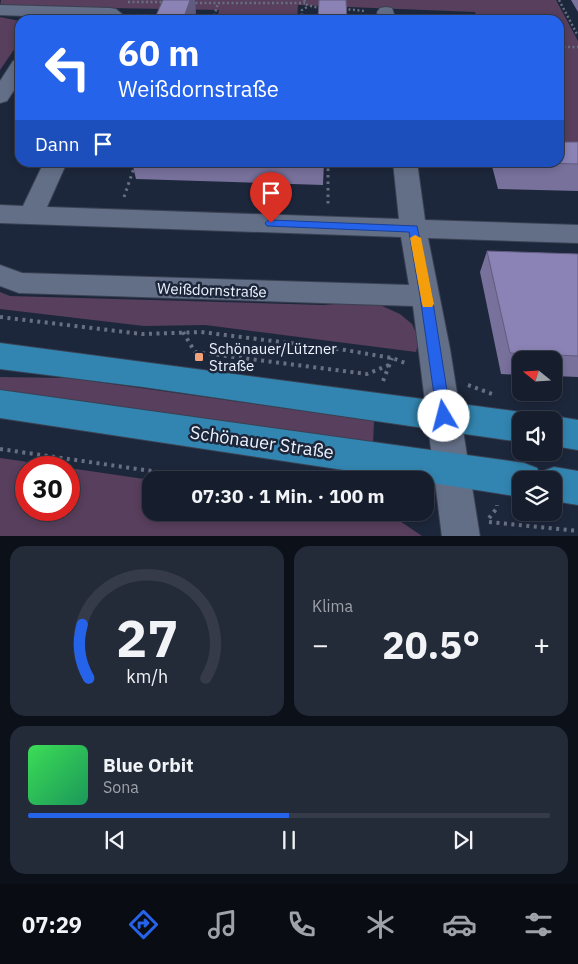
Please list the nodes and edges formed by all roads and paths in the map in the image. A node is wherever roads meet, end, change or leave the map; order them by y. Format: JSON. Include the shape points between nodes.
{"nodes":[{"id":1,"x":559,"y":0,"type":"edge"},
{"id":2,"x":304,"y":1,"type":"edge"},
{"id":3,"x":119,"y":2,"type":"dead end"},
{"id":4,"x":169,"y":2,"type":"edge"},
{"id":5,"x":189,"y":2,"type":"edge"},
{"id":6,"x":218,"y":3,"type":"junction"},
{"id":7,"x":310,"y":6,"type":"junction"},
{"id":8,"x":322,"y":8,"type":"edge"},
{"id":9,"x":339,"y":9,"type":"edge"},
{"id":10,"x":0,"y":10,"type":"edge"},
{"id":11,"x":42,"y":15,"type":"edge"},
{"id":12,"x":71,"y":15,"type":"edge"},
{"id":13,"x":113,"y":15,"type":"edge"},
{"id":14,"x":215,"y":15,"type":"edge"},
{"id":15,"x":302,"y":15,"type":"edge"},
{"id":16,"x":379,"y":15,"type":"edge"},
{"id":17,"x":578,"y":36,"type":"edge"},
{"id":18,"x":564,"y":47,"type":"edge"},
{"id":19,"x":578,"y":47,"type":"edge"},
{"id":20,"x":15,"y":73,"type":"edge"},
{"id":21,"x":0,"y":97,"type":"edge"},
{"id":22,"x":54,"y":167,"type":"edge"},
{"id":23,"x":134,"y":167,"type":"edge"},
{"id":24,"x":328,"y":167,"type":"edge"},
{"id":25,"x":406,"y":167,"type":"edge"},
{"id":26,"x":0,"y":214,"type":"edge"},
{"id":27,"x":31,"y":215,"type":"junction"},
{"id":28,"x":118,"y":218,"type":"junction"},
{"id":29,"x":328,"y":225,"type":"junction"},
{"id":30,"x":414,"y":228,"type":"junction"},
{"id":31,"x":578,"y":234,"type":"edge"},
{"id":32,"x":0,"y":275,"type":"edge"},
{"id":33,"x":426,"y":296,"type":"junction"},
{"id":34,"x":0,"y":317,"type":"edge"},
{"id":35,"x":183,"y":332,"type":"junction"},
{"id":36,"x":0,"y":356,"type":"edge"},
{"id":37,"x":388,"y":365,"type":"junction"},
{"id":38,"x":383,"y":381,"type":"dead end"},
{"id":39,"x":0,"y":404,"type":"edge"},
{"id":40,"x":512,"y":429,"type":"edge"},
{"id":41,"x":562,"y":432,"type":"edge"},
{"id":42,"x":578,"y":435,"type":"edge"},
{"id":43,"x":448,"y":442,"type":"junction"},
{"id":44,"x":0,"y":449,"type":"edge"},
{"id":45,"x":151,"y":471,"type":"edge"},
{"id":46,"x":512,"y":474,"type":"edge"},
{"id":47,"x":562,"y":485,"type":"edge"},
{"id":48,"x":578,"y":488,"type":"edge"},
{"id":49,"x":473,"y":529,"type":"edge"},
{"id":50,"x":578,"y":531,"type":"edge"}],
"edges":[{"from":1,"to":17,"type":"path"},
{"from":2,"to":6,"type":"path"},
{"from":2,"to":7,"type":"path"},
{"from":3,"to":4,"type":"path"},
{"from":5,"to":6,"type":"path"},
{"from":6,"to":14,"type":"path"},
{"from":7,"to":8,"type":"path"},
{"from":7,"to":15,"type":"path","via":[[302,10]]},
{"from":9,"to":16,"type":"path"},
{"from":10,"to":11,"type":"street"},
{"from":12,"to":13,"type":"street"},
{"from":18,"to":19,"type":"path"},
{"from":20,"to":21,"type":"street"},
{"from":22,"to":27,"type":"street"},
{"from":23,"to":28,"type":"path"},
{"from":24,"to":29,"type":"path"},
{"from":25,"to":30,"type":"street"},
{"from":26,"to":27,"type":"street"},
{"from":27,"to":28,"type":"street"},
{"from":28,"to":29,"type":"street"},
{"from":29,"to":30,"type":"street"},
{"from":30,"to":31,"type":"street"},
{"from":30,"to":33,"type":"street"},
{"from":32,"to":33,"type":"street","name":"Weißdornstraße","via":[[19,284]]},
{"from":33,"to":43,"type":"street"},
{"from":34,"to":35,"type":"path","via":[[142,334]]},
{"from":35,"to":37,"type":"path","via":[[355,351],[392,358]]},
{"from":35,"to":37,"type":"path","via":[[194,352],[367,374]]},
{"from":36,"to":43,"type":"main road","name":"Schönauer Straße"},
{"from":37,"to":38,"type":"path"},
{"from":39,"to":43,"type":"main road","name":"Schönauer Straße"},
{"from":40,"to":43,"type":"main road","name":"Schönauer Straße"},
{"from":41,"to":42,"type":"main road"},
{"from":43,"to":46,"type":"main road","name":"Schönauer Straße"},
{"from":43,"to":49,"type":"street"},
{"from":44,"to":45,"type":"path"},
{"from":47,"to":48,"type":"main road"},
{"from":49,"to":50,"type":"path"}]}
